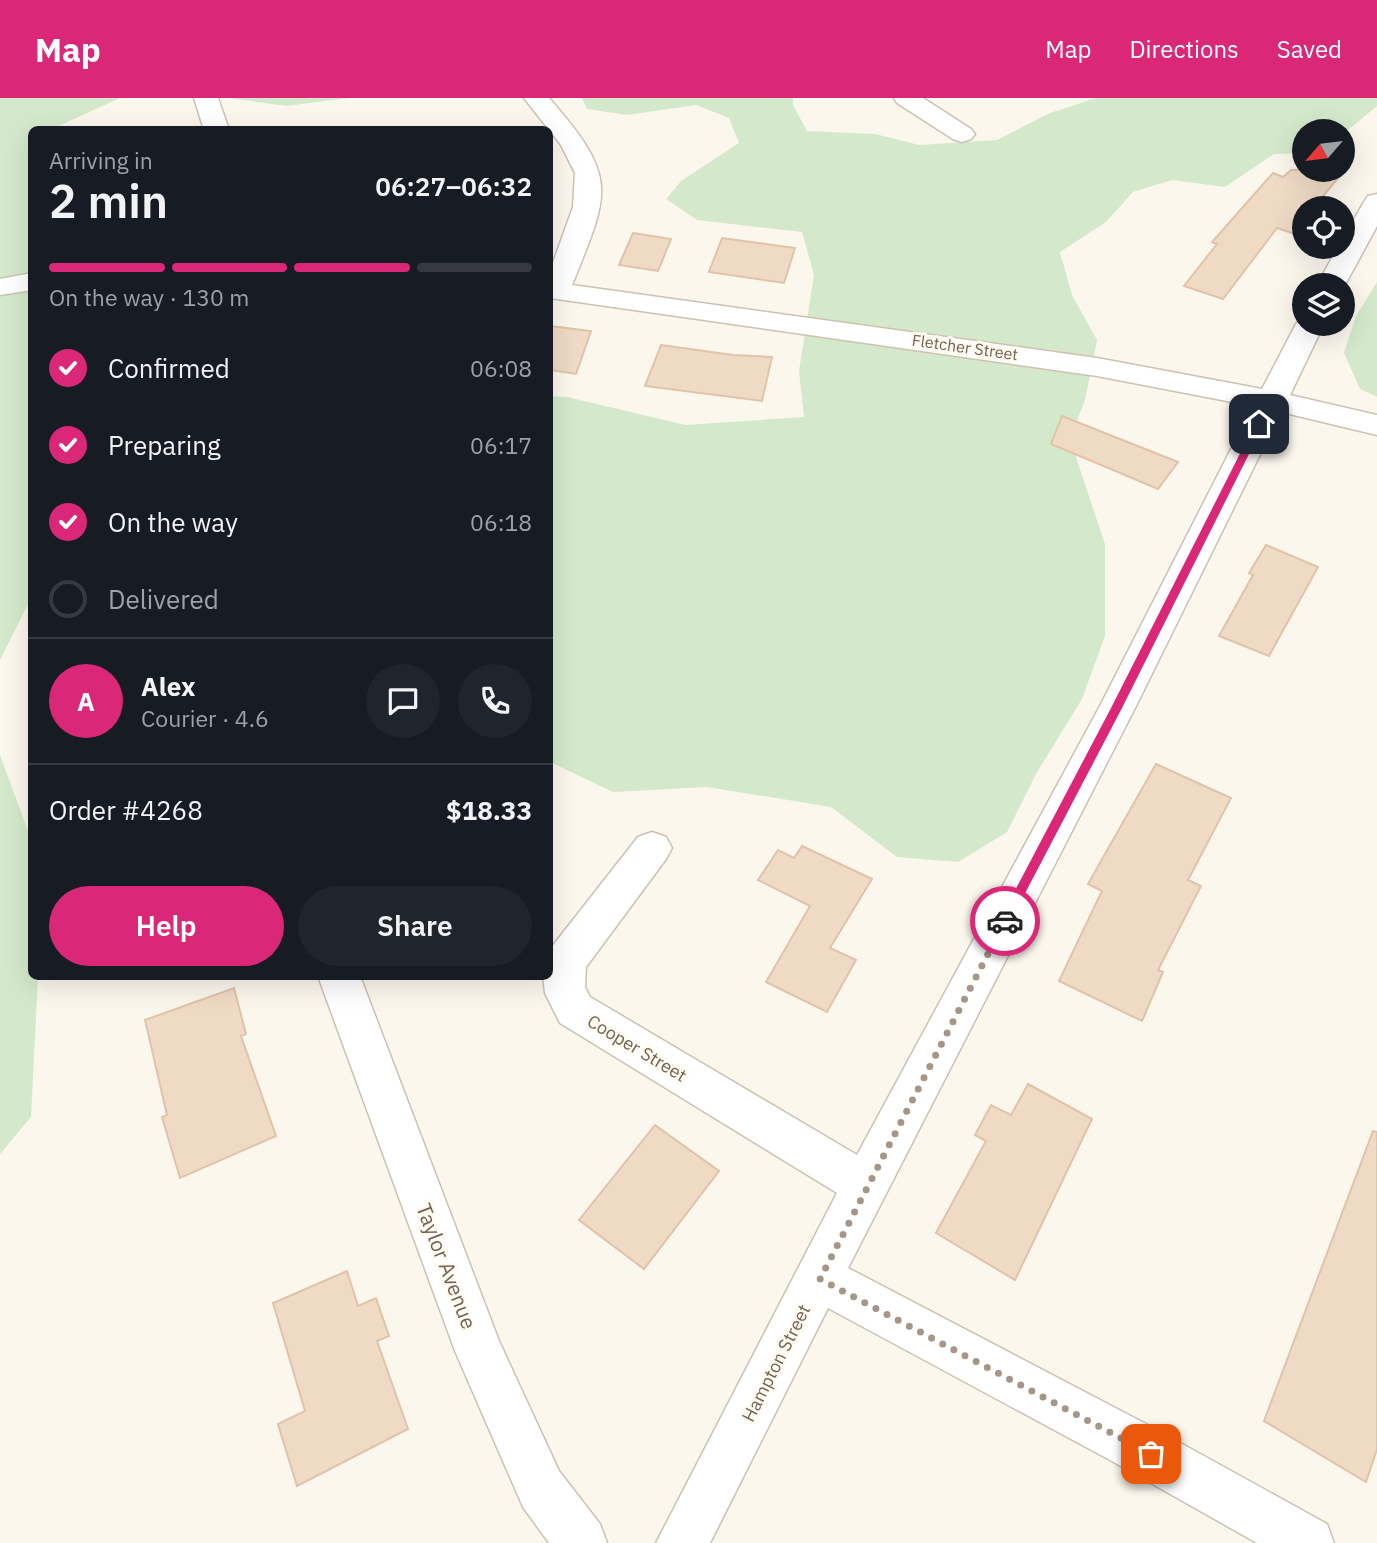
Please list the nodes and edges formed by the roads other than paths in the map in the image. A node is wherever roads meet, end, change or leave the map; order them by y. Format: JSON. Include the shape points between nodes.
{"nodes":[{"id":1,"x":206,"y":98,"type":"edge"},
{"id":2,"x":536,"y":98,"type":"edge"},
{"id":3,"x":906,"y":98,"type":"edge"},
{"id":4,"x":216,"y":126,"type":"edge"},
{"id":5,"x":962,"y":134,"type":"dead end"},
{"id":6,"x":1377,"y":202,"type":"edge"},
{"id":7,"x":1338,"y":273,"type":"edge"},
{"id":8,"x":28,"y":282,"type":"edge"},
{"id":9,"x":0,"y":287,"type":"edge"},
{"id":10,"x":553,"y":288,"type":"edge"},
{"id":11,"x":553,"y":290,"type":"edge"},
{"id":12,"x":1304,"y":336,"type":"edge"},
{"id":13,"x":1271,"y":400,"type":"junction"},
{"id":14,"x":1377,"y":425,"type":"edge"},
{"id":15,"x":652,"y":848,"type":"dead end"},
{"id":16,"x":340,"y":980,"type":"edge"},
{"id":17,"x":867,"y":1186,"type":"junction"},
{"id":18,"x":820,"y":1279,"type":"junction"},
{"id":19,"x":581,"y":1543,"type":"edge"},
{"id":20,"x":682,"y":1543,"type":"edge"},
{"id":21,"x":1308,"y":1543,"type":"edge"}],
"edges":[{"from":1,"to":4,"type":"street"},
{"from":2,"to":10,"type":"street","via":[[583,158],[590,183],[586,212]]},
{"from":3,"to":5,"type":"street"},
{"from":6,"to":7,"type":"street"},
{"from":8,"to":9,"type":"street"},
{"from":11,"to":13,"type":"street","name":"Fletcher Street","via":[[1097,367]]},
{"from":12,"to":13,"type":"street","name":"Hampton Street"},
{"from":13,"to":14,"type":"street","name":"Fletcher Street"},
{"from":13,"to":17,"type":"street","name":"Hampton Street","via":[[1117,708]]},
{"from":15,"to":17,"type":"street","name":"Cooper Street","via":[[566,961],[564,995],[575,1010]]},
{"from":16,"to":19,"type":"street","name":"Taylor Avenue","via":[[479,1351],[541,1489]]},
{"from":17,"to":18,"type":"street","name":"Hampton Street"},
{"from":18,"to":20,"type":"street","name":"Hampton Street"},
{"from":18,"to":21,"type":"street","via":[[1116,1435]]}]}
